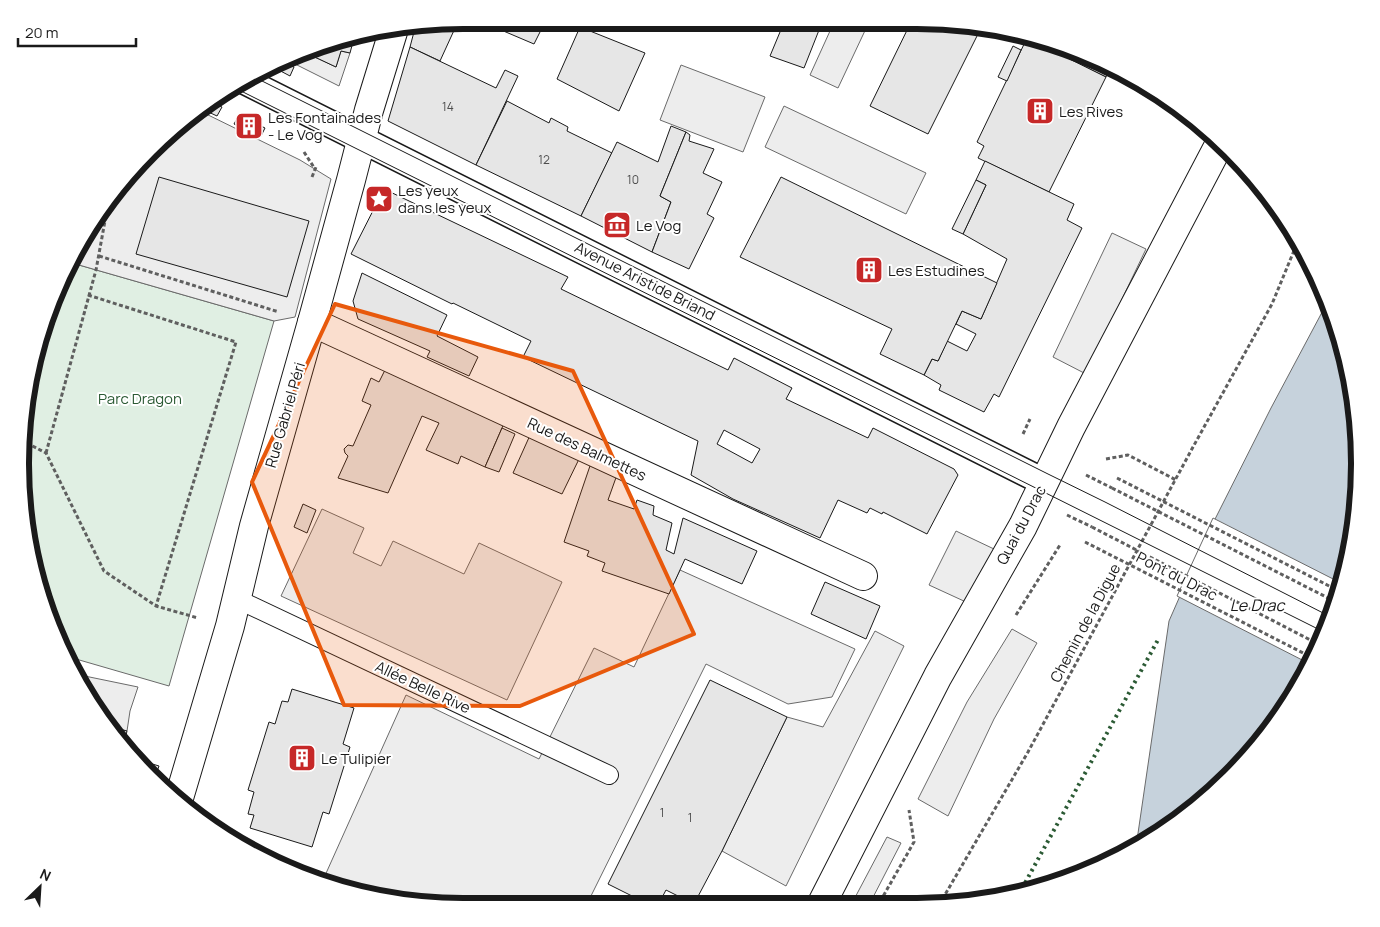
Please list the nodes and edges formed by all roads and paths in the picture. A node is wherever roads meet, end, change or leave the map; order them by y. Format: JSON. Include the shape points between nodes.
{"nodes":[{"id":1,"x":392,"y":35,"type":"edge"},
{"id":2,"x":252,"y":84,"type":"edge"},
{"id":3,"x":362,"y":138,"type":"junction"},
{"id":4,"x":1217,"y":149,"type":"edge"},
{"id":5,"x":304,"y":152,"type":"dead end"},
{"id":6,"x":316,"y":169,"type":"dead end"},
{"id":7,"x":106,"y":217,"type":"edge"},
{"id":8,"x":1295,"y":249,"type":"edge"},
{"id":9,"x":99,"y":256,"type":"junction"},
{"id":10,"x":88,"y":295,"type":"junction"},
{"id":11,"x":312,"y":322,"type":"junction"},
{"id":12,"x":30,"y":444,"type":"edge"},
{"id":13,"x":46,"y":452,"type":"junction"},
{"id":14,"x":1106,"y":459,"type":"dead end"},
{"id":15,"x":1117,"y":478,"type":"dead end"},
{"id":16,"x":1176,"y":480,"type":"junction"},
{"id":17,"x":1044,"y":482,"type":"junction"},
{"id":18,"x":1112,"y":488,"type":"dead end"},
{"id":19,"x":1092,"y":527,"type":"dead end"},
{"id":20,"x":1084,"y":542,"type":"dead end"},
{"id":21,"x":1060,"y":545,"type":"dead end"},
{"id":22,"x":863,"y":576,"type":"dead end"},
{"id":23,"x":1333,"y":588,"type":"edge"},
{"id":24,"x":237,"y":599,"type":"junction"},
{"id":25,"x":1329,"y":599,"type":"edge"},
{"id":26,"x":156,"y":606,"type":"junction"},
{"id":27,"x":1014,"y":616,"type":"dead end"},
{"id":28,"x":230,"y":626,"type":"junction"},
{"id":29,"x":1313,"y":641,"type":"edge"},
{"id":30,"x":1307,"y":655,"type":"edge"},
{"id":31,"x":610,"y":774,"type":"dead end"},
{"id":32,"x":181,"y":793,"type":"edge"},
{"id":33,"x":909,"y":805,"type":"dead end"},
{"id":34,"x":944,"y":897,"type":"edge"},
{"id":35,"x":825,"y":898,"type":"edge"},
{"id":36,"x":882,"y":898,"type":"edge"}],
"edges":[{"from":1,"to":3,"type":"street","name":"Rue Gabriel Péri"},
{"from":2,"to":3,"type":"street","name":"Avenue Aristide Briand"},
{"from":3,"to":11,"type":"street","name":"Rue Gabriel Péri"},
{"from":3,"to":17,"type":"street","name":"Avenue Aristide Briand"},
{"from":4,"to":17,"type":"street","name":"Quai du Drac"},
{"from":5,"to":6,"type":"path"},
{"from":7,"to":9,"type":"path"},
{"from":8,"to":16,"type":"path","name":"Chemin de la Digue","via":[[1272,304]]},
{"from":9,"to":10,"type":"path"},
{"from":9,"to":11,"type":"path"},
{"from":10,"to":13,"type":"path"},
{"from":10,"to":26,"type":"path","via":[[236,342]]},
{"from":11,"to":22,"type":"street","name":"Rue des Balmettes"},
{"from":11,"to":24,"type":"street","name":"Rue Gabriel Péri","via":[[254,526]]},
{"from":12,"to":13,"type":"path"},
{"from":13,"to":26,"type":"path","via":[[104,571]]},
{"from":14,"to":16,"type":"path","via":[[1128,455]]},
{"from":15,"to":23,"type":"path","bridge":true},
{"from":16,"to":34,"type":"path","name":"Chemin de la Digue","via":[[1028,752]]},
{"from":17,"to":35,"type":"street","name":"Quai du Drac","via":[[938,676]]},
{"from":18,"to":25,"type":"path","bridge":true},
{"from":19,"to":29,"type":"path","name":"Pont du Drac","bridge":true},
{"from":20,"to":30,"type":"path","name":"Pont du Drac","bridge":true},
{"from":21,"to":27,"type":"path"},
{"from":24,"to":28,"type":"street","name":"Rue Gabriel Péri"},
{"from":24,"to":31,"type":"lane","name":"Allée Belle Rive"},
{"from":26,"to":28,"type":"path"},
{"from":28,"to":32,"type":"street","name":"Rue Gabriel Péri"},
{"from":33,"to":36,"type":"path","via":[[914,842]]}]}
